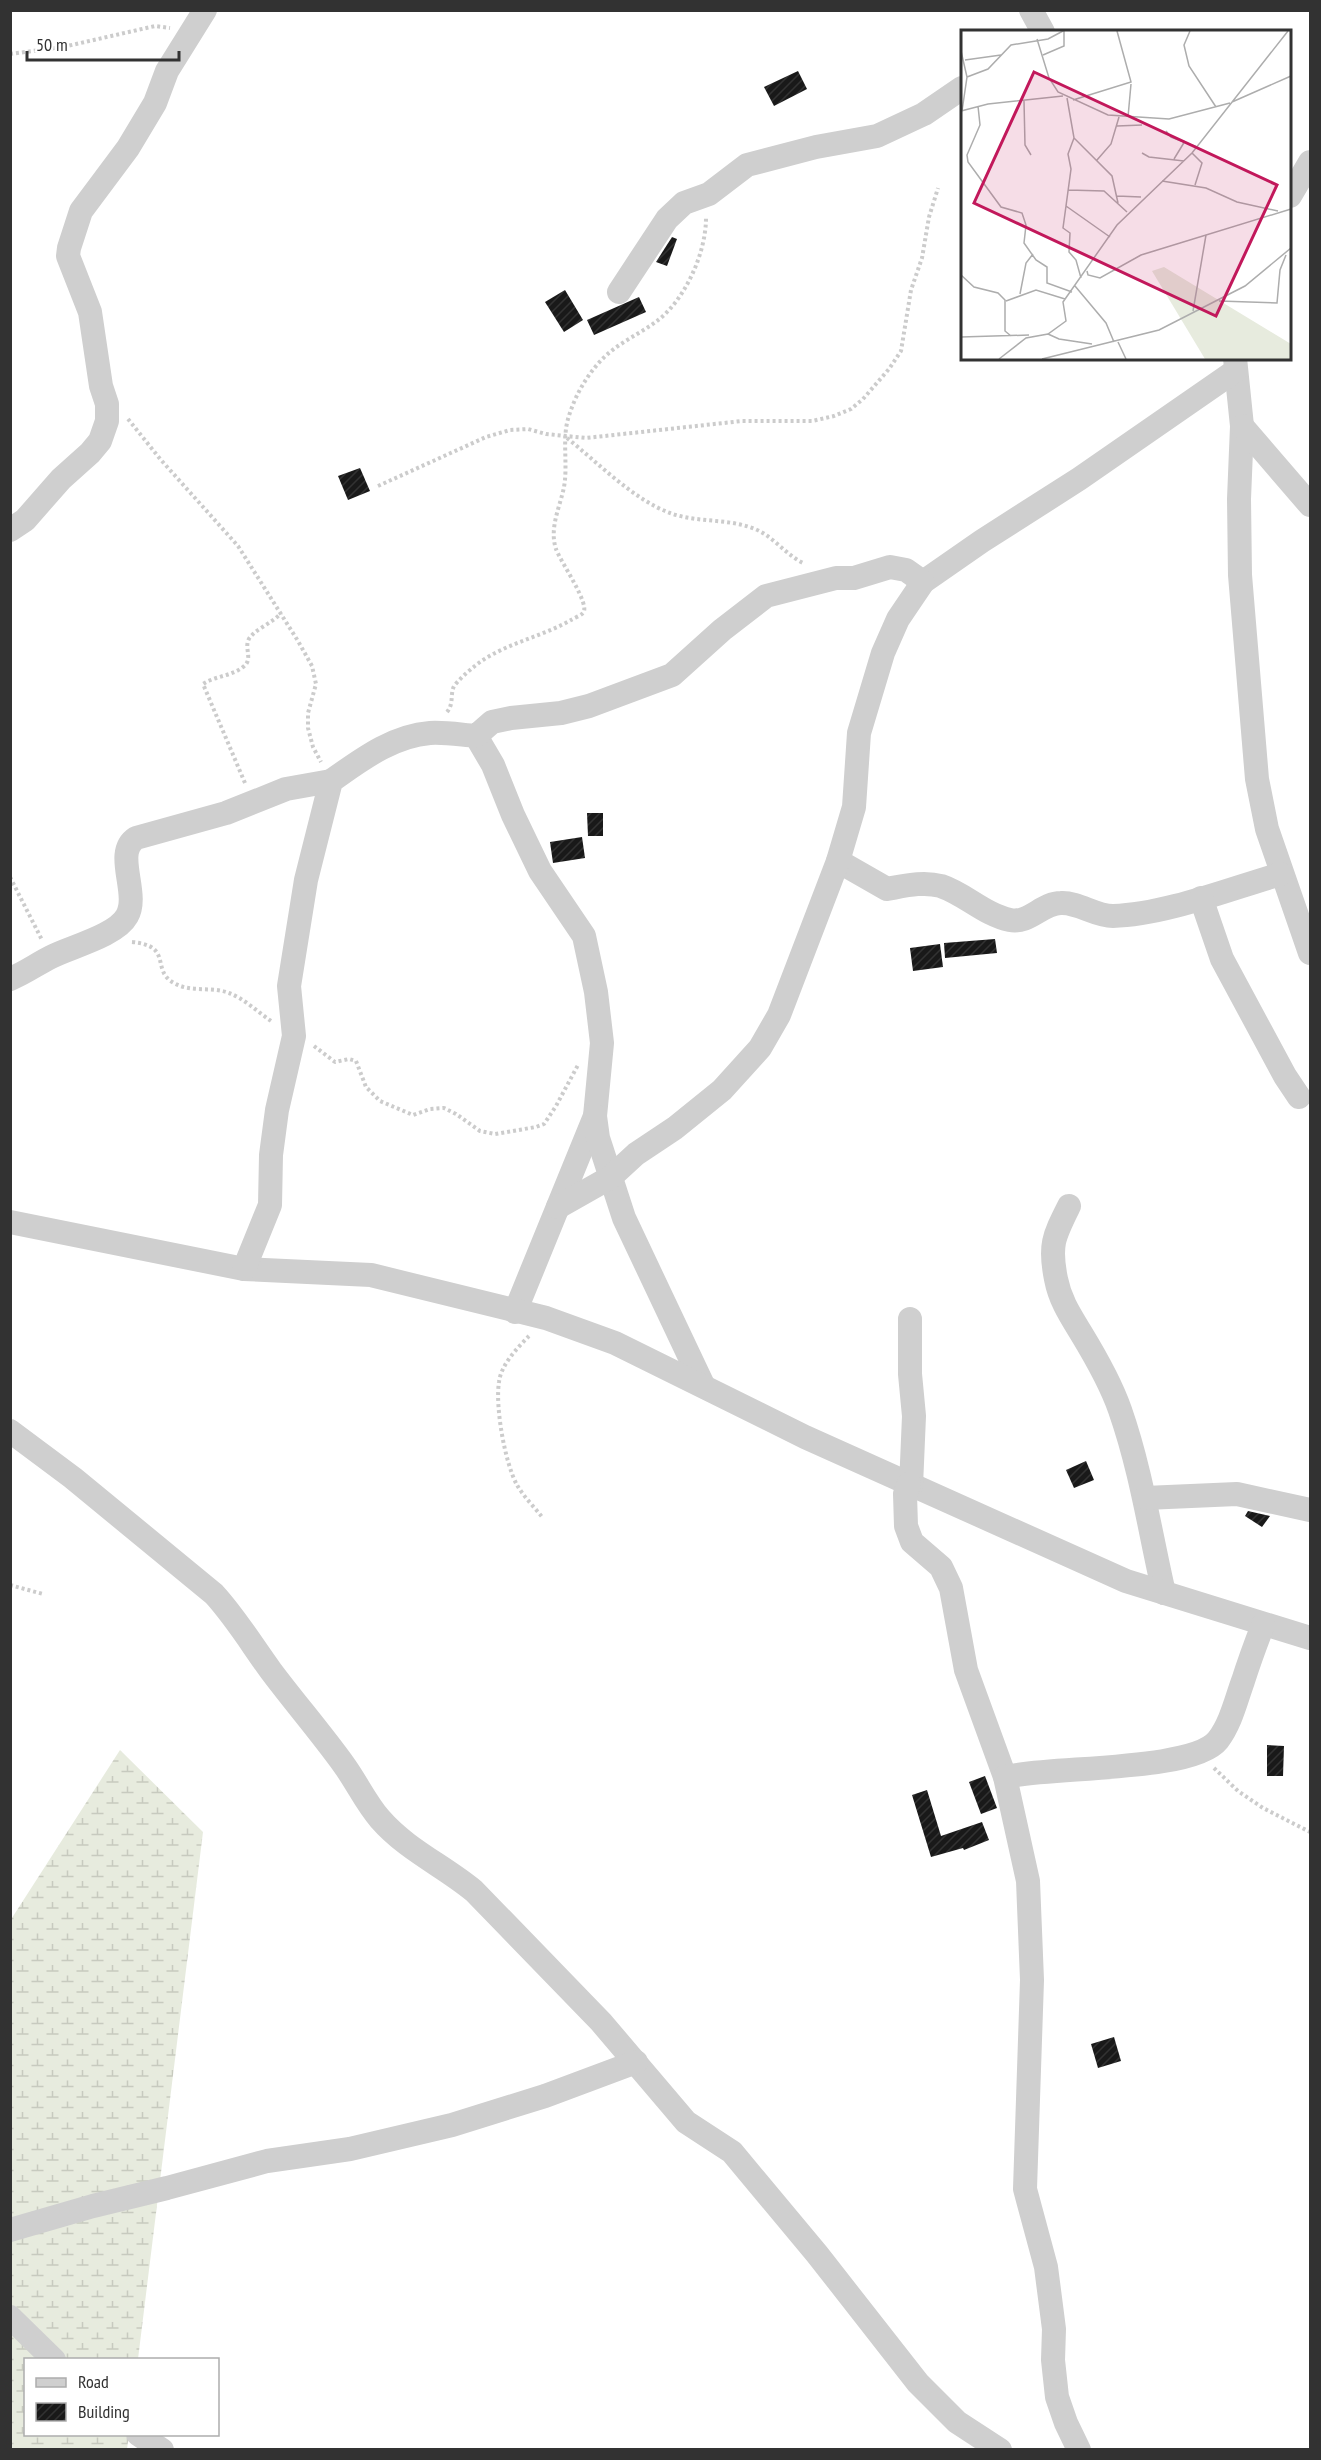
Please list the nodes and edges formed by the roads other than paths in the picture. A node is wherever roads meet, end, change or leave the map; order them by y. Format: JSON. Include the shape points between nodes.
{"nodes":[{"id":1,"x":198,"y":20,"type":"edge"},
{"id":2,"x":961,"y":89,"type":"edge"},
{"id":3,"x":1311,"y":162,"type":"edge"},
{"id":4,"x":1291,"y":194,"type":"edge"},
{"id":5,"x":619,"y":292,"type":"dead end"},
{"id":6,"x":1235,"y":365,"type":"edge"},
{"id":7,"x":1242,"y":426,"type":"junction"},
{"id":8,"x":1311,"y":505,"type":"edge"},
{"id":9,"x":10,"y":530,"type":"edge"},
{"id":10,"x":923,"y":582,"type":"junction"},
{"id":11,"x":476,"y":736,"type":"junction"},
{"id":12,"x":331,"y":781,"type":"junction"},
{"id":13,"x":838,"y":861,"type":"junction"},
{"id":14,"x":1281,"y":874,"type":"junction"},
{"id":15,"x":1201,"y":898,"type":"junction"},
{"id":16,"x":1311,"y":953,"type":"edge"},
{"id":17,"x":10,"y":979,"type":"edge"},
{"id":18,"x":1299,"y":1096,"type":"dead end"},
{"id":19,"x":595,"y":1116,"type":"junction"},
{"id":20,"x":611,"y":1177,"type":"junction"},
{"id":21,"x":1069,"y":1206,"type":"dead end"},
{"id":22,"x":558,"y":1207,"type":"junction"},
{"id":23,"x":10,"y":1222,"type":"edge"},
{"id":24,"x":244,"y":1269,"type":"junction"},
{"id":25,"x":515,"y":1312,"type":"junction"},
{"id":26,"x":910,"y":1319,"type":"dead end"},
{"id":27,"x":703,"y":1384,"type":"junction"},
{"id":28,"x":10,"y":1431,"type":"edge"},
{"id":29,"x":910,"y":1485,"type":"junction"},
{"id":30,"x":1145,"y":1498,"type":"junction"},
{"id":31,"x":1311,"y":1510,"type":"edge"},
{"id":32,"x":1164,"y":1593,"type":"junction"},
{"id":33,"x":1263,"y":1625,"type":"junction"},
{"id":34,"x":1311,"y":1638,"type":"edge"},
{"id":35,"x":1005,"y":1777,"type":"junction"},
{"id":36,"x":636,"y":2062,"type":"junction"},
{"id":37,"x":10,"y":2230,"type":"edge"},
{"id":38,"x":10,"y":2317,"type":"edge"},
{"id":39,"x":52,"y":2358,"type":"edge"},
{"id":40,"x":141,"y":2436,"type":"edge"},
{"id":41,"x":162,"y":2450,"type":"edge"},
{"id":42,"x":1000,"y":2450,"type":"edge"},
{"id":43,"x":1079,"y":2450,"type":"edge"}],
"edges":[{"from":1,"to":9,"type":"street","via":[[167,70],[155,104],[81,211],[69,248],[68,256],[90,312],[107,404],[107,421],[100,441]]},
{"from":2,"to":5,"type":"street","via":[[924,114],[877,135],[747,165],[709,194],[684,203],[667,219]]},
{"from":3,"to":4,"type":"street"},
{"from":6,"to":7,"type":"street"},
{"from":6,"to":10,"type":"street","via":[[1079,479]]},
{"from":7,"to":8,"type":"street"},
{"from":7,"to":14,"type":"street","via":[[1240,574],[1257,779]]},
{"from":10,"to":11,"type":"street","via":[[906,570],[890,567],[766,596],[687,664],[656,683],[570,711],[492,722]]},
{"from":10,"to":13,"type":"street","via":[[898,619],[883,653],[859,733],[854,807]]},
{"from":11,"to":12,"type":"street","via":[[429,733],[390,744]]},
{"from":11,"to":19,"type":"street","via":[[540,871],[584,936],[602,1043]]},
{"from":12,"to":17,"type":"street","via":[[286,789],[225,813],[132,841],[125,853],[130,890],[128,916],[96,939]]},
{"from":12,"to":24,"type":"street","via":[[306,880],[289,986],[294,1036],[276,1110],[270,1205]]},
{"from":13,"to":15,"type":"street","via":[[887,889],[909,884],[940,886],[1010,920],[1020,921],[1060,903],[1112,916]]},
{"from":13,"to":20,"type":"street","via":[[779,1015],[760,1048],[722,1090]]},
{"from":14,"to":15,"type":"street"},
{"from":14,"to":16,"type":"street"},
{"from":15,"to":18,"type":"street","via":[[1222,960]]},
{"from":19,"to":20,"type":"street"},
{"from":19,"to":22,"type":"street"},
{"from":20,"to":22,"type":"street"},
{"from":20,"to":27,"type":"street","via":[[624,1218]]},
{"from":21,"to":30,"type":"street","via":[[1052,1244],[1056,1281],[1061,1300],[1120,1409]]},
{"from":22,"to":25,"type":"street"},
{"from":23,"to":24,"type":"street"},
{"from":24,"to":25,"type":"street","via":[[371,1275]]},
{"from":25,"to":27,"type":"street","via":[[546,1318],[615,1343]]},
{"from":26,"to":29,"type":"street","via":[[914,1416]]},
{"from":27,"to":29,"type":"street"},
{"from":28,"to":36,"type":"street","via":[[74,1478],[214,1594],[330,1745],[383,1822],[396,1836],[474,1892],[562,1979]]},
{"from":29,"to":32,"type":"street","via":[[1126,1581]]},
{"from":29,"to":35,"type":"street","via":[[905,1494],[906,1526],[912,1542],[940,1568],[951,1588],[966,1670]]},
{"from":30,"to":31,"type":"street","via":[[1237,1494]]},
{"from":30,"to":32,"type":"street"},
{"from":32,"to":33,"type":"street"},
{"from":33,"to":34,"type":"street"},
{"from":33,"to":35,"type":"street","via":[[1231,1716],[1212,1747],[1157,1761]]},
{"from":35,"to":43,"type":"street","via":[[1028,1881],[1030,1912],[1032,1980],[1025,2189],[1046,2267],[1057,2397]]},
{"from":36,"to":37,"type":"street","via":[[452,2125],[350,2149],[267,2161]]},
{"from":36,"to":42,"type":"street","via":[[686,2122],[732,2152],[918,2383],[957,2422]]},
{"from":38,"to":39,"type":"street"},
{"from":40,"to":41,"type":"street"}]}
